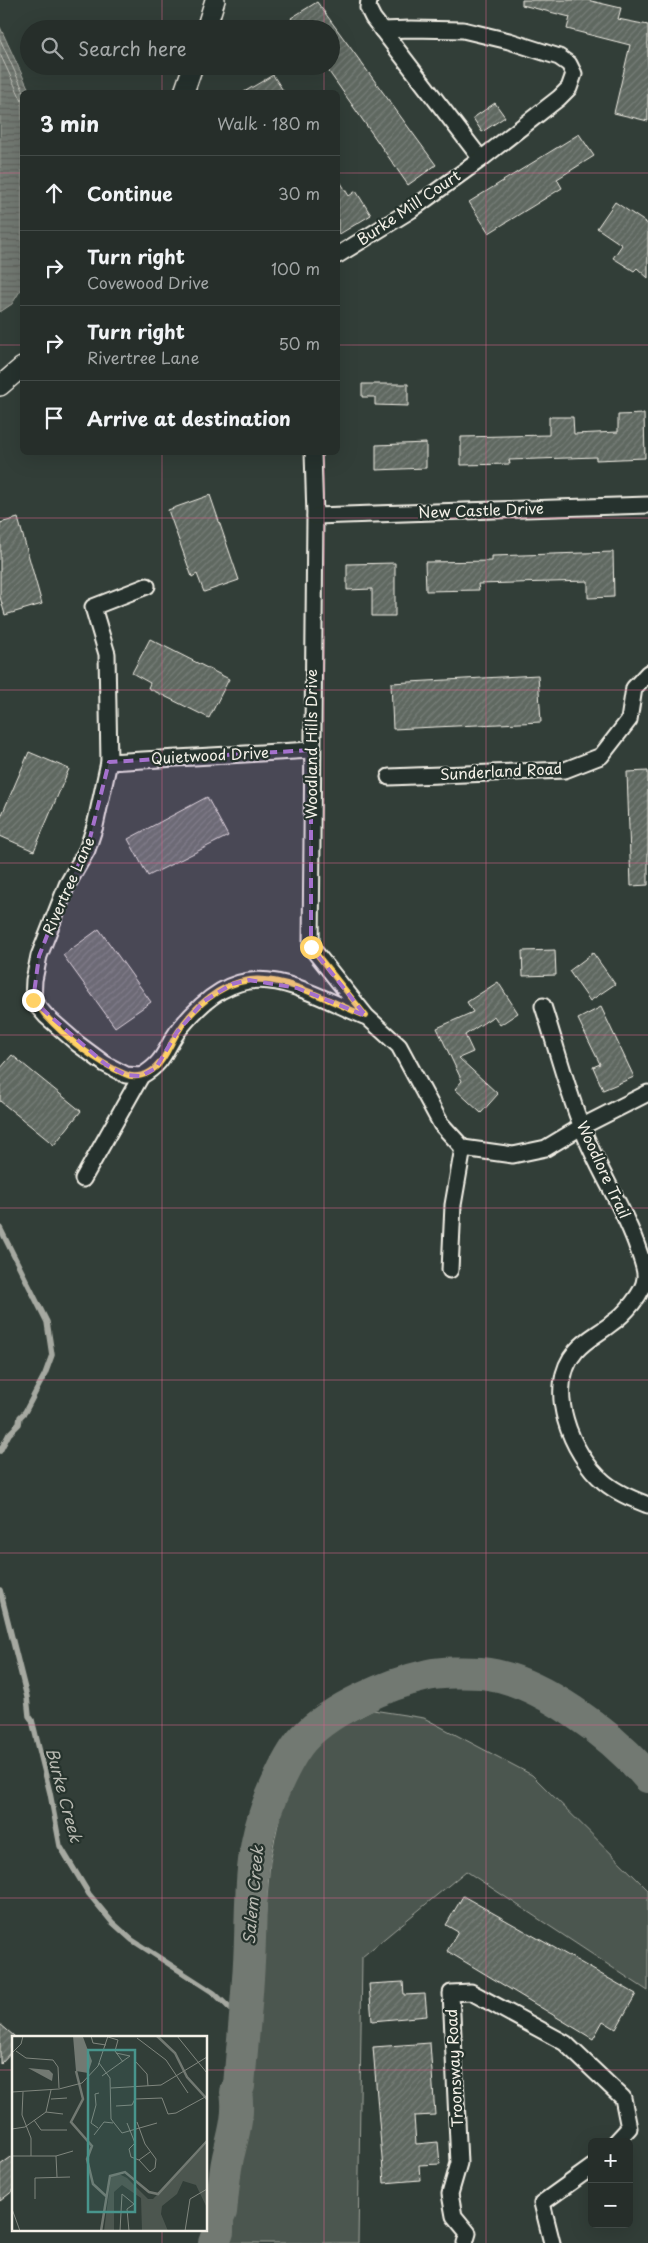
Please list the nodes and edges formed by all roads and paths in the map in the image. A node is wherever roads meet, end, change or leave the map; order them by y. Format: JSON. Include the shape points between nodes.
{"nodes":[{"id":1,"x":215,"y":0,"type":"edge"},
{"id":2,"x":369,"y":0,"type":"edge"},
{"id":3,"x":209,"y":20,"type":"edge"},
{"id":4,"x":382,"y":30,"type":"junction"},
{"id":5,"x":190,"y":75,"type":"edge"},
{"id":6,"x":185,"y":90,"type":"edge"},
{"id":7,"x":480,"y":159,"type":"junction"},
{"id":8,"x":340,"y":254,"type":"edge"},
{"id":9,"x":20,"y":370,"type":"edge"},
{"id":10,"x":0,"y":386,"type":"edge"},
{"id":11,"x":313,"y":455,"type":"edge"},
{"id":12,"x":648,"y":505,"type":"edge"},
{"id":13,"x":315,"y":516,"type":"junction"},
{"id":14,"x":147,"y":586,"type":"dead end"},
{"id":15,"x":648,"y":673,"type":"edge"},
{"id":16,"x":312,"y":750,"type":"junction"},
{"id":17,"x":110,"y":762,"type":"junction"},
{"id":18,"x":389,"y":777,"type":"dead end"},
{"id":19,"x":543,"y":1006,"type":"dead end"},
{"id":20,"x":366,"y":1016,"type":"junction"},
{"id":21,"x":141,"y":1076,"type":"junction"},
{"id":22,"x":648,"y":1093,"type":"edge"},
{"id":23,"x":581,"y":1126,"type":"junction"},
{"id":24,"x":463,"y":1148,"type":"junction"},
{"id":25,"x":83,"y":1179,"type":"dead end"},
{"id":26,"x":450,"y":1270,"type":"dead end"},
{"id":27,"x":648,"y":1505,"type":"edge"},
{"id":28,"x":620,"y":2138,"type":"edge"},
{"id":29,"x":588,"y":2170,"type":"edge"},
{"id":30,"x":465,"y":2243,"type":"edge"},
{"id":31,"x":552,"y":2243,"type":"edge"}],
"edges":[{"from":1,"to":3,"type":"street"},
{"from":2,"to":4,"type":"street","via":[[368,8]]},
{"from":4,"to":7,"type":"street"},
{"from":4,"to":7,"type":"street","name":"Burke Mill Court","via":[[463,30],[560,57],[569,64],[574,74],[569,88]]},
{"from":5,"to":6,"type":"street"},
{"from":7,"to":8,"type":"street","name":"Burke Mill Court","via":[[411,210]]},
{"from":9,"to":10,"type":"street"},
{"from":11,"to":13,"type":"street","name":"Woodland Hills Drive"},
{"from":12,"to":13,"type":"street","name":"New Castle Drive"},
{"from":13,"to":16,"type":"street","name":"Woodland Hills Drive"},
{"from":14,"to":17,"type":"street","name":"Rivertree Lane","via":[[93,607],[108,654]]},
{"from":15,"to":18,"type":"street","name":"Sunderland Road","via":[[634,688],[629,720],[601,756],[565,770]]},
{"from":16,"to":17,"type":"street","name":"Quietwood Drive"},
{"from":16,"to":20,"type":"street","name":"Woodland Hills Drive","via":[[311,947]]},
{"from":17,"to":21,"type":"street","name":"Rivertree Lane","via":[[87,850],[66,885],[39,956],[33,1000],[52,1021],[105,1064],[126,1075]]},
{"from":19,"to":23,"type":"street","name":"Woodlore Trail"},
{"from":20,"to":21,"type":"street","via":[[297,988],[265,980],[232,984],[204,1001],[177,1032],[156,1068]]},
{"from":20,"to":24,"type":"street","via":[[399,1046],[441,1124]]},
{"from":21,"to":25,"type":"street"},
{"from":22,"to":23,"type":"street"},
{"from":23,"to":24,"type":"street","via":[[546,1148],[513,1155]]},
{"from":23,"to":27,"type":"street","name":"Woodlore Trail","via":[[633,1233],[645,1278],[639,1293],[616,1320],[576,1350],[567,1363],[562,1387],[562,1412],[567,1428],[593,1471],[618,1492]]},
{"from":24,"to":26,"type":"street","via":[[452,1205]]},
{"from":28,"to":30,"type":"street","name":"Troonsway Road","via":[[629,2128],[623,2098],[565,2043],[471,1992],[451,1993],[459,2163],[450,2194],[454,2216],[468,2233]]},
{"from":29,"to":31,"type":"street","via":[[542,2203]]}]}
